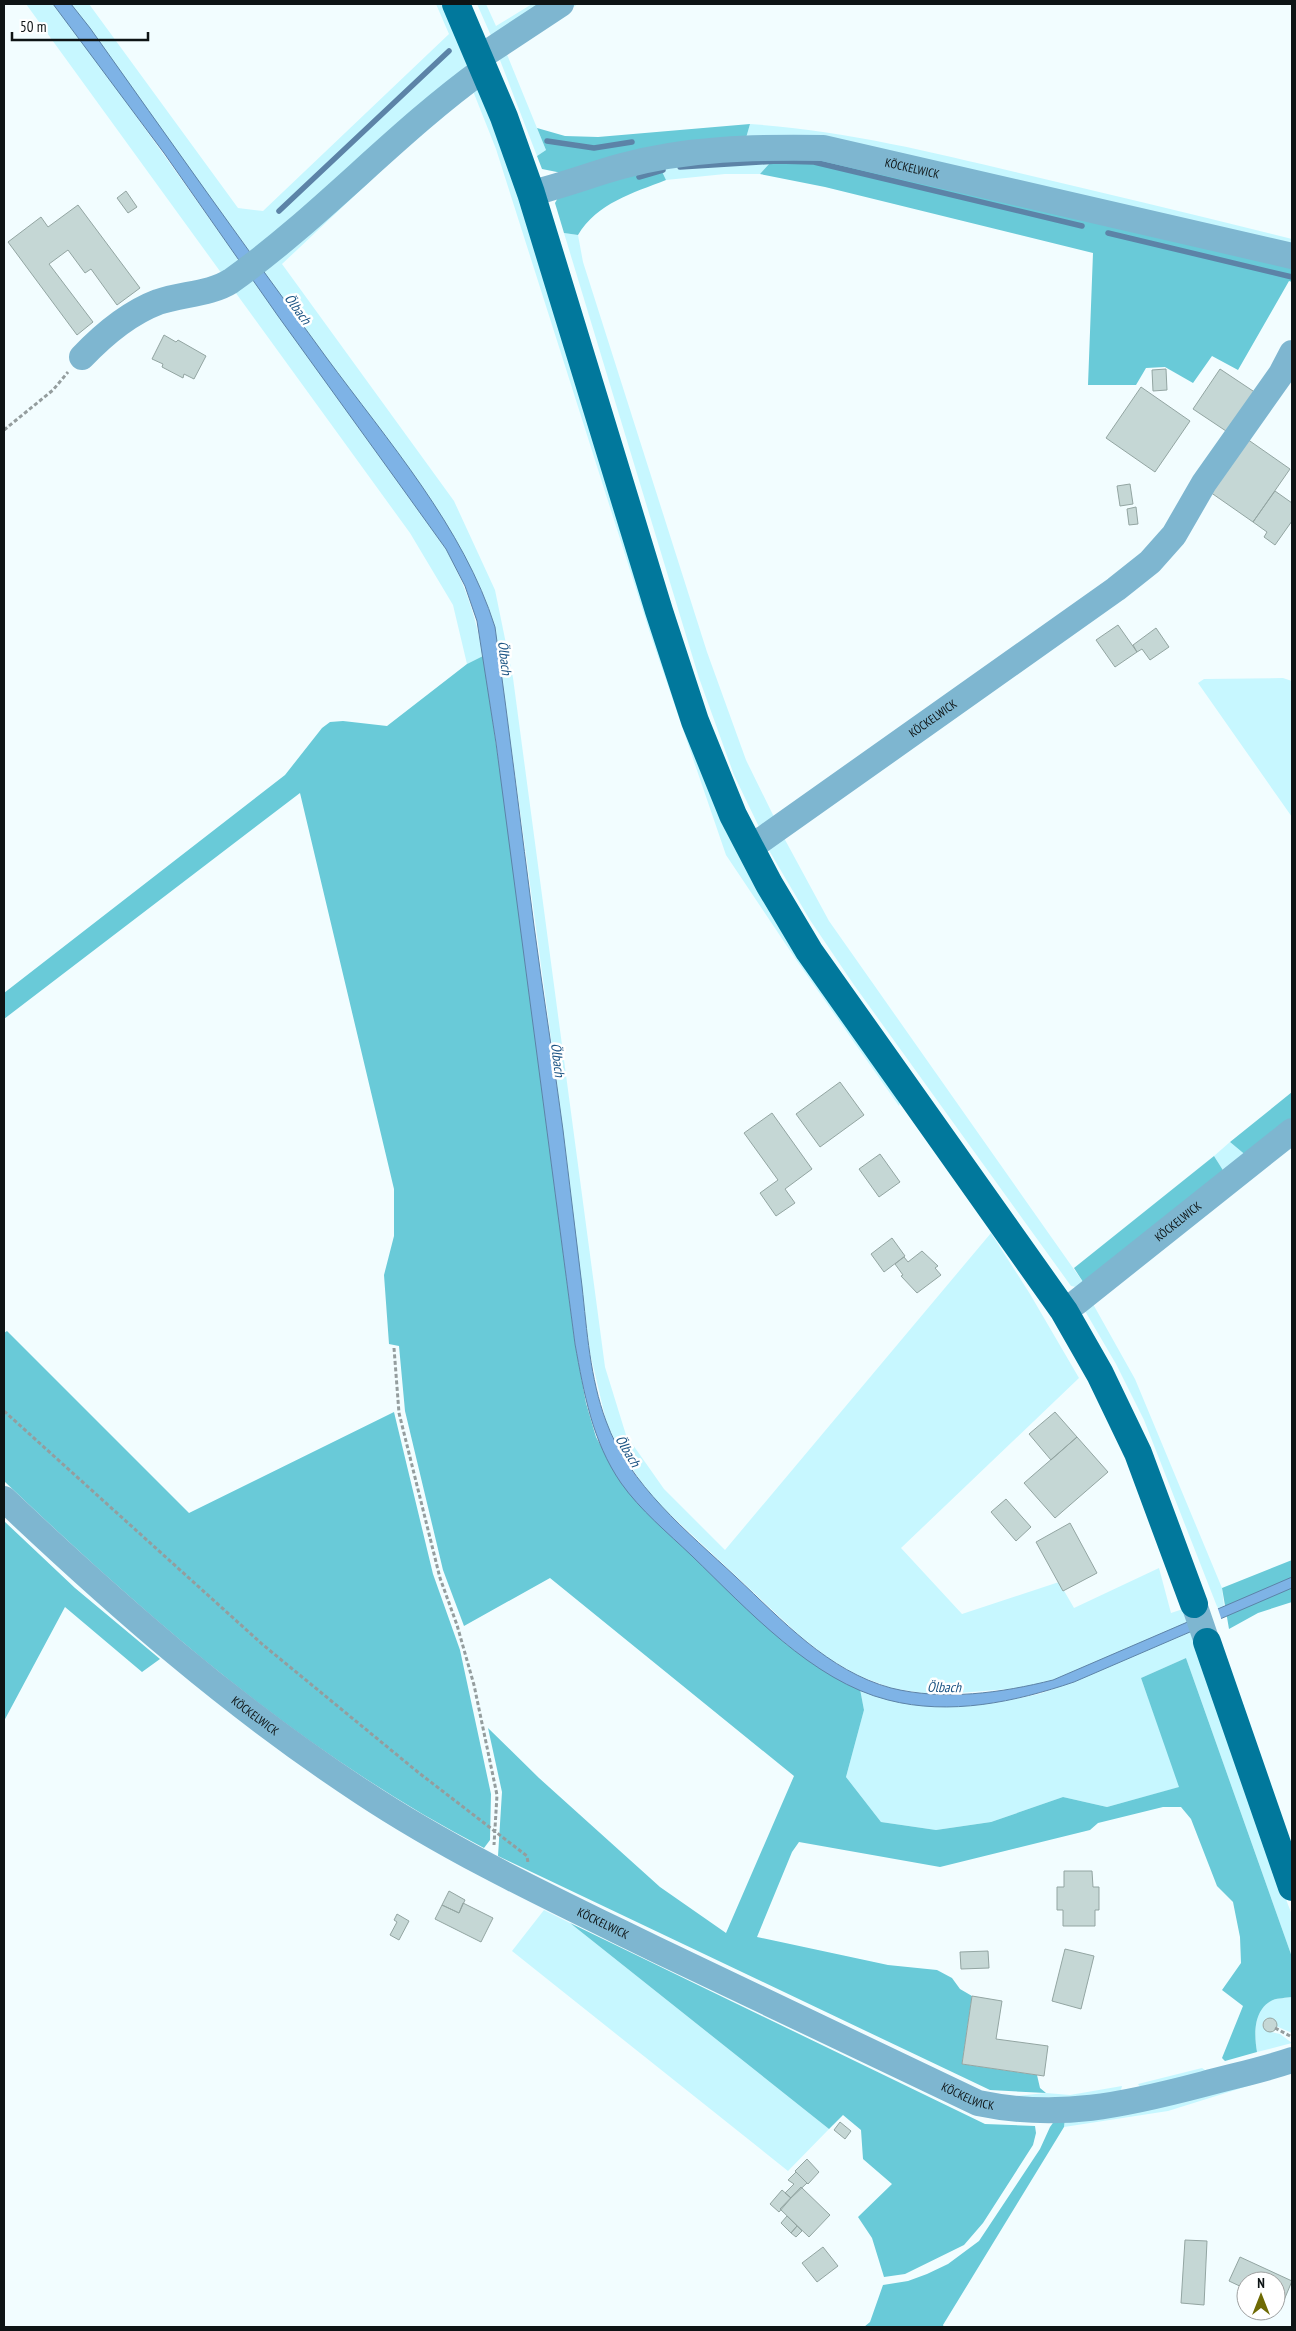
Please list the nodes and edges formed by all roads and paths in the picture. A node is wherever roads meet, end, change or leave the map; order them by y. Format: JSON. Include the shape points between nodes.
{"nodes":[{"id":1,"x":456,"y":4,"type":"edge"},
{"id":2,"x":560,"y":4,"type":"edge"},
{"id":3,"x":482,"y":63,"type":"junction"},
{"id":4,"x":531,"y":193,"type":"junction"},
{"id":5,"x":1292,"y":256,"type":"edge"},
{"id":6,"x":1292,"y":353,"type":"edge"},
{"id":7,"x":82,"y":357,"type":"joint"},
{"id":8,"x":4,"y":430,"type":"edge"},
{"id":9,"x":749,"y":846,"type":"junction"},
{"id":10,"x":1292,"y":1131,"type":"edge"},
{"id":11,"x":1064,"y":1310,"type":"junction"},
{"id":12,"x":394,"y":1348,"type":"dead end"},
{"id":13,"x":4,"y":1411,"type":"edge"},
{"id":14,"x":4,"y":1498,"type":"edge"},
{"id":15,"x":1194,"y":1604,"type":"joint"},
{"id":16,"x":1207,"y":1642,"type":"joint"},
{"id":17,"x":496,"y":1830,"type":"junction"},
{"id":18,"x":486,"y":1864,"type":"junction"},
{"id":19,"x":1292,"y":1886,"type":"edge"},
{"id":20,"x":532,"y":1888,"type":"junction"},
{"id":21,"x":1275,"y":2028,"type":"dead end"},
{"id":22,"x":1292,"y":2037,"type":"edge"},
{"id":23,"x":1292,"y":2060,"type":"edge"}],
"edges":[{"from":1,"to":3,"type":"main road"},
{"from":2,"to":3,"type":"street"},
{"from":3,"to":4,"type":"main road"},
{"from":3,"to":7,"type":"street","via":[[271,251],[228,282],[158,302],[140,311],[102,337]]},
{"from":4,"to":5,"type":"street","name":"KÖCKELWICK","via":[[623,166],[688,152],[750,147],[823,148]]},
{"from":4,"to":9,"type":"main road","via":[[695,721]]},
{"from":6,"to":9,"type":"street","name":"KÖCKELWICK","via":[[1281,374],[1204,483],[1174,535],[1150,562]]},
{"from":7,"to":8,"type":"path","via":[[53,390]]},
{"from":9,"to":11,"type":"main road","via":[[809,951]]},
{"from":10,"to":11,"type":"street","name":"KÖCKELWICK"},
{"from":11,"to":15,"type":"main road","via":[[1100,1374],[1138,1454]]},
{"from":12,"to":17,"type":"path","via":[[399,1413],[440,1578],[474,1686],[497,1795]]},
{"from":13,"to":17,"type":"path","via":[[262,1644],[419,1773]]},
{"from":14,"to":18,"type":"street","name":"KÖCKELWICK","via":[[95,1586],[275,1732],[363,1793]]},
{"from":15,"to":16,"type":"street"},
{"from":16,"to":19,"type":"main road"},
{"from":17,"to":18,"type":"path","via":[[496,1843]]},
{"from":17,"to":20,"type":"path","via":[[527,1856]]},
{"from":18,"to":20,"type":"street","name":"KÖCKELWICK"},
{"from":20,"to":23,"type":"street","name":"KÖCKELWICK","via":[[978,2103],[1028,2111],[1078,2110],[1149,2098]]},
{"from":21,"to":22,"type":"path"}]}
